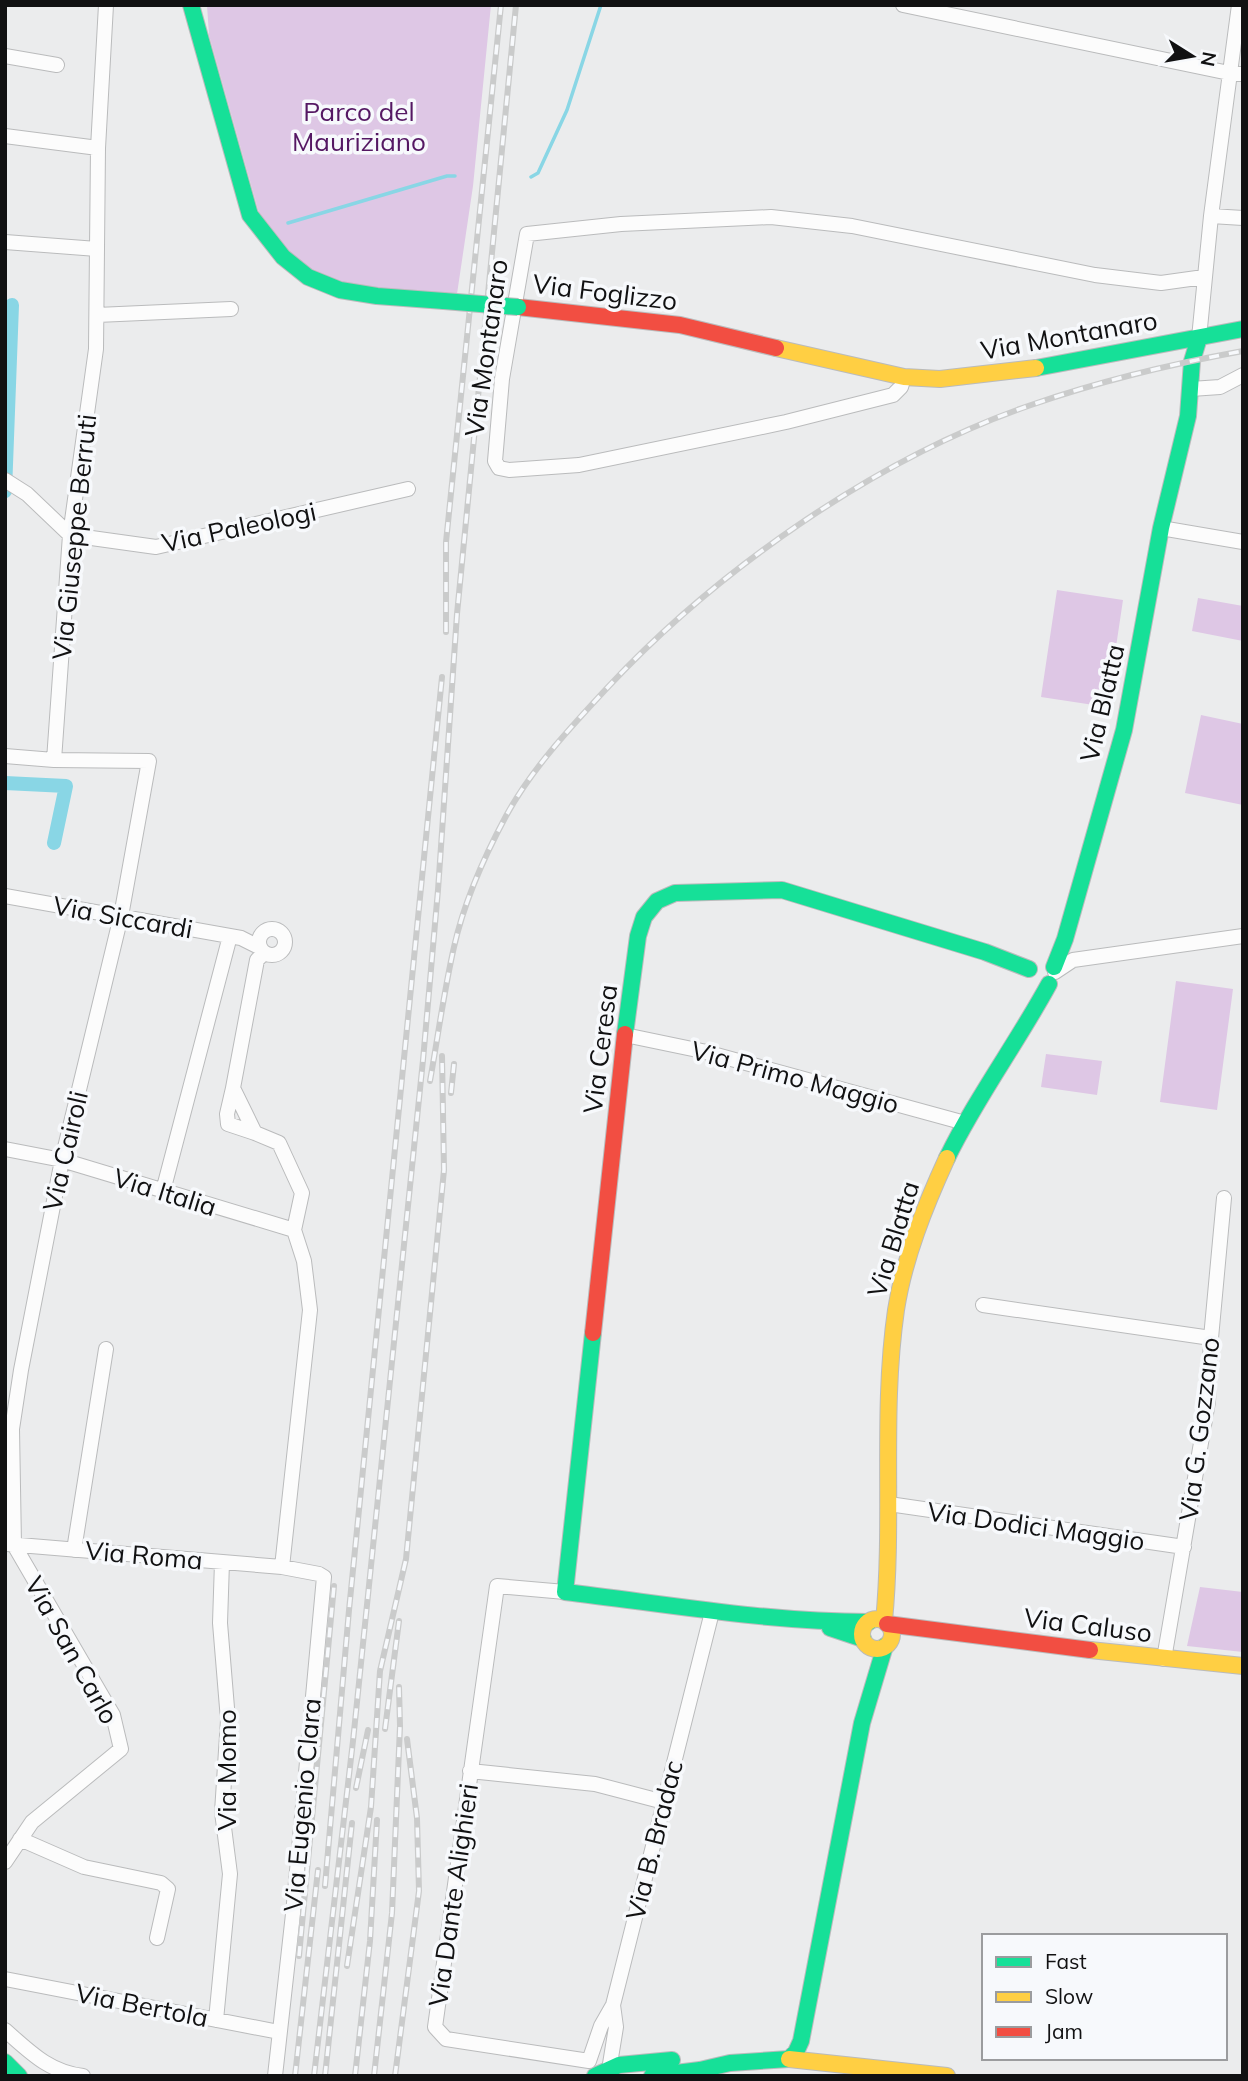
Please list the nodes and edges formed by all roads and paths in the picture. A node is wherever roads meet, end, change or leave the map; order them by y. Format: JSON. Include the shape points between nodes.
{"nodes":[{"id":1,"x":106,"y":5,"type":"edge"},
{"id":2,"x":191,"y":5,"type":"edge"},
{"id":3,"x":903,"y":5,"type":"edge"},
{"id":4,"x":1239,"y":5,"type":"edge"},
{"id":5,"x":5,"y":56,"type":"edge"},
{"id":6,"x":57,"y":65,"type":"dead end"},
{"id":7,"x":1236,"y":74,"type":"edge"},
{"id":8,"x":5,"y":136,"type":"edge"},
{"id":9,"x":98,"y":148,"type":"junction"},
{"id":10,"x":1211,"y":216,"type":"junction"},
{"id":11,"x":1243,"y":218,"type":"edge"},
{"id":12,"x":5,"y":242,"type":"edge"},
{"id":13,"x":97,"y":249,"type":"junction"},
{"id":14,"x":1204,"y":278,"type":"junction"},
{"id":15,"x":231,"y":309,"type":"dead end"},
{"id":16,"x":97,"y":315,"type":"junction"},
{"id":17,"x":1243,"y":329,"type":"edge"},
{"id":18,"x":1199,"y":338,"type":"junction"},
{"id":19,"x":1243,"y":375,"type":"edge"},
{"id":20,"x":904,"y":377,"type":"junction"},
{"id":21,"x":1191,"y":389,"type":"junction"},
{"id":22,"x":10,"y":484,"type":"edge"},
{"id":23,"x":408,"y":489,"type":"dead end"},
{"id":24,"x":1161,"y":528,"type":"junction"},
{"id":25,"x":70,"y":535,"type":"junction"},
{"id":26,"x":1243,"y":542,"type":"edge"},
{"id":27,"x":5,"y":756,"type":"edge"},
{"id":28,"x":54,"y":760,"type":"junction"},
{"id":29,"x":5,"y":896,"type":"edge"},
{"id":30,"x":121,"y":916,"type":"junction"},
{"id":31,"x":1067,"y":927,"type":"junction"},
{"id":32,"x":1243,"y":936,"type":"edge"},
{"id":33,"x":236,"y":937,"type":"junction"},
{"id":34,"x":1033,"y":964,"type":"junction"},
{"id":35,"x":1053,"y":974,"type":"junction"},
{"id":36,"x":625,"y":1035,"type":"junction"},
{"id":37,"x":233,"y":1087,"type":"junction"},
{"id":38,"x":965,"y":1124,"type":"junction"},
{"id":39,"x":255,"y":1133,"type":"junction"},
{"id":40,"x":5,"y":1149,"type":"edge"},
{"id":41,"x":62,"y":1160,"type":"junction"},
{"id":42,"x":163,"y":1191,"type":"junction"},
{"id":43,"x":1224,"y":1198,"type":"dead end"},
{"id":44,"x":294,"y":1230,"type":"junction"},
{"id":45,"x":983,"y":1305,"type":"dead end"},
{"id":46,"x":1211,"y":1338,"type":"junction"},
{"id":47,"x":106,"y":1349,"type":"dead end"},
{"id":48,"x":889,"y":1504,"type":"junction"},
{"id":49,"x":10,"y":1544,"type":"edge"},
{"id":50,"x":1184,"y":1547,"type":"junction"},
{"id":51,"x":74,"y":1550,"type":"junction"},
{"id":52,"x":222,"y":1562,"type":"junction"},
{"id":53,"x":282,"y":1566,"type":"junction"},
{"id":54,"x":497,"y":1586,"type":"joint"},
{"id":55,"x":565,"y":1592,"type":"junction"},
{"id":56,"x":712,"y":1612,"type":"junction"},
{"id":57,"x":791,"y":1620,"type":"junction"},
{"id":58,"x":880,"y":1622,"type":"junction"},
{"id":59,"x":928,"y":1630,"type":"junction"},
{"id":60,"x":864,"y":1642,"type":"junction"},
{"id":61,"x":887,"y":1644,"type":"junction"},
{"id":62,"x":1164,"y":1659,"type":"junction"},
{"id":63,"x":1243,"y":1666,"type":"edge"},
{"id":64,"x":862,"y":1723,"type":"junction"},
{"id":65,"x":470,"y":1771,"type":"junction"},
{"id":66,"x":664,"y":1802,"type":"junction"},
{"id":67,"x":20,"y":1839,"type":"junction"},
{"id":68,"x":5,"y":1862,"type":"edge"},
{"id":69,"x":158,"y":1938,"type":"dead end"},
{"id":70,"x":5,"y":1979,"type":"edge"},
{"id":71,"x":613,"y":2005,"type":"junction"},
{"id":72,"x":216,"y":2020,"type":"junction"},
{"id":73,"x":5,"y":2030,"type":"edge"},
{"id":74,"x":279,"y":2032,"type":"junction"},
{"id":75,"x":789,"y":2059,"type":"junction"},
{"id":76,"x":5,"y":2062,"type":"edge"},
{"id":77,"x":735,"y":2067,"type":"edge"},
{"id":78,"x":602,"y":2073,"type":"edge"},
{"id":79,"x":19,"y":2076,"type":"edge"},
{"id":80,"x":83,"y":2076,"type":"edge"},
{"id":81,"x":275,"y":2076,"type":"edge"},
{"id":82,"x":652,"y":2076,"type":"edge"},
{"id":83,"x":947,"y":2076,"type":"edge"}],
"edges":[{"from":1,"to":9,"type":"street","name":"Via Giuseppe Berruti"},
{"from":2,"to":20,"type":"street","name":"Via Foglizzo","bridge":true,"via":[[250,215],[283,257],[309,277],[340,290],[377,296],[680,325]]},
{"from":3,"to":7,"type":"street"},
{"from":4,"to":7,"type":"street"},
{"from":5,"to":6,"type":"street"},
{"from":7,"to":10,"type":"street"},
{"from":8,"to":9,"type":"street"},
{"from":9,"to":13,"type":"street","name":"Via Giuseppe Berruti"},
{"from":10,"to":11,"type":"street"},
{"from":10,"to":14,"type":"street"},
{"from":12,"to":13,"type":"street"},
{"from":13,"to":16,"type":"street","name":"Via Giuseppe Berruti"},
{"from":14,"to":18,"type":"street"},
{"from":14,"to":20,"type":"street","name":"Via Montanaro","via":[[1161,283],[1095,275],[852,226],[771,217],[527,234],[502,379],[495,461],[499,468],[509,470],[579,465],[893,395]]},
{"from":15,"to":16,"type":"street"},
{"from":16,"to":25,"type":"street","name":"Via Giuseppe Berruti"},
{"from":17,"to":18,"type":"street","name":"Via Montanaro"},
{"from":18,"to":20,"type":"street","name":"Via Montanaro","via":[[983,376]]},
{"from":18,"to":21,"type":"street","name":"Via Blatta"},
{"from":19,"to":21,"type":"street","via":[[1220,387]]},
{"from":21,"to":24,"type":"street","name":"Via Blatta"},
{"from":22,"to":25,"type":"street"},
{"from":23,"to":25,"type":"street","name":"Via Paleologi","via":[[156,547]]},
{"from":24,"to":26,"type":"street"},
{"from":24,"to":31,"type":"street","name":"Via Blatta","via":[[1124,730]]},
{"from":25,"to":28,"type":"street","name":"Via Giuseppe Berruti"},
{"from":27,"to":28,"type":"street"},
{"from":28,"to":30,"type":"street","name":"Via Cairoli","via":[[149,761]]},
{"from":29,"to":30,"type":"street","name":"Via Siccardi"},
{"from":30,"to":33,"type":"street","name":"Via Siccardi"},
{"from":30,"to":41,"type":"street","name":"Via Cairoli"},
{"from":31,"to":34,"type":"street","name":"Via Blatta","via":[[1049,952]]},
{"from":31,"to":35,"type":"street","name":"Via Blatta"},
{"from":32,"to":35,"type":"street","via":[[1073,960]]},
{"from":33,"to":37,"type":"street","name":"Via Siccardi","via":[[261,945]]},
{"from":33,"to":42,"type":"street"},
{"from":34,"to":35,"type":"street","via":[[1045,960]]},
{"from":34,"to":35,"type":"street","via":[[1029,977],[1034,984],[1042,986]]},
{"from":34,"to":36,"type":"street","name":"Via Ceresa","via":[[782,890],[675,893],[657,901],[644,917]]},
{"from":35,"to":38,"type":"street","name":"Via Blatta","via":[[1027,1026]]},
{"from":36,"to":38,"type":"street","name":"Via Primo Maggio","via":[[714,1054]]},
{"from":36,"to":55,"type":"street","name":"Via Ceresa"},
{"from":37,"to":39,"type":"street"},
{"from":37,"to":39,"type":"street","via":[[228,1124]]},
{"from":38,"to":48,"type":"street","name":"Via Blatta","via":[[940,1172],[901,1285],[891,1353]]},
{"from":39,"to":44,"type":"street","via":[[279,1143],[302,1193]]},
{"from":40,"to":41,"type":"street","name":"Via Italia"},
{"from":41,"to":42,"type":"street","name":"Via Italia"},
{"from":41,"to":49,"type":"street","name":"Via Cairoli","via":[[12,1429]]},
{"from":42,"to":44,"type":"street","name":"Via Italia"},
{"from":43,"to":46,"type":"street","name":"Via G. Gozzano"},
{"from":44,"to":53,"type":"street","via":[[304,1261],[310,1310]]},
{"from":45,"to":46,"type":"street"},
{"from":46,"to":50,"type":"street","name":"Via G. Gozzano","via":[[1208,1402]]},
{"from":47,"to":51,"type":"street"},
{"from":48,"to":50,"type":"street","name":"Via Dodici Maggio"},
{"from":48,"to":58,"type":"street","name":"Via Blatta","via":[[890,1569]]},
{"from":49,"to":51,"type":"street","name":"Via Roma"},
{"from":49,"to":67,"type":"street","name":"Via San Carlo","via":[[113,1715],[121,1749],[32,1822]]},
{"from":50,"to":62,"type":"street","name":"Via G. Gozzano"},
{"from":51,"to":52,"type":"street","name":"Via Roma"},
{"from":52,"to":53,"type":"street","name":"Via Roma"},
{"from":52,"to":72,"type":"street","name":"Via Momo","via":[[219,1623],[228,1720],[222,1812],[230,1874]]},
{"from":53,"to":74,"type":"street","name":"Via Eugenio Clara","via":[[320,1574],[325,1582]]},
{"from":54,"to":55,"type":"street","name":"Via Caluso"},
{"from":54,"to":65,"type":"street","name":"Via Dante Alighieri"},
{"from":55,"to":56,"type":"street","name":"Via Caluso"},
{"from":56,"to":57,"type":"street","name":"Via Caluso"},
{"from":56,"to":66,"type":"street","name":"Via B. Bradac"},
{"from":57,"to":58,"type":"street","name":"Via Caluso"},
{"from":57,"to":60,"type":"street","name":"Via Caluso","via":[[848,1633]]},
{"from":58,"to":59,"type":"street","name":"Via Caluso"},
{"from":58,"to":60,"type":"street","via":[[863,1630]]},
{"from":58,"to":61,"type":"street","via":[[892,1635]]},
{"from":59,"to":61,"type":"street","name":"Via Caluso"},
{"from":59,"to":62,"type":"street","name":"Via Caluso"},
{"from":60,"to":61,"type":"street","via":[[877,1649]]},
{"from":60,"to":64,"type":"street"},
{"from":61,"to":64,"type":"street"},
{"from":62,"to":63,"type":"street","name":"Via Caluso"},
{"from":64,"to":75,"type":"street","via":[[801,2041]]},
{"from":65,"to":66,"type":"street","via":[[595,1784]]},
{"from":65,"to":71,"type":"street","name":"Via Dante Alighieri","via":[[435,2027],[446,2039],[589,2061]]},
{"from":66,"to":71,"type":"street","name":"Via B. Bradac"},
{"from":67,"to":68,"type":"street","name":"Via San Carlo"},
{"from":67,"to":69,"type":"street","via":[[84,1867],[161,1883],[168,1889]]},
{"from":70,"to":72,"type":"street","name":"Via Bertola"},
{"from":71,"to":78,"type":"street","name":"Via B. Bradac","via":[[616,2027]]},
{"from":72,"to":74,"type":"street","name":"Via Bertola"},
{"from":73,"to":80,"type":"street","via":[[35,2057],[64,2074]]},
{"from":74,"to":81,"type":"street","name":"Via Eugenio Clara"},
{"from":75,"to":77,"type":"street"},
{"from":75,"to":83,"type":"street"},
{"from":76,"to":79,"type":"street"},
{"from":77,"to":78,"type":"street","via":[[689,2059],[641,2063]]},
{"from":77,"to":82,"type":"street"}]}
